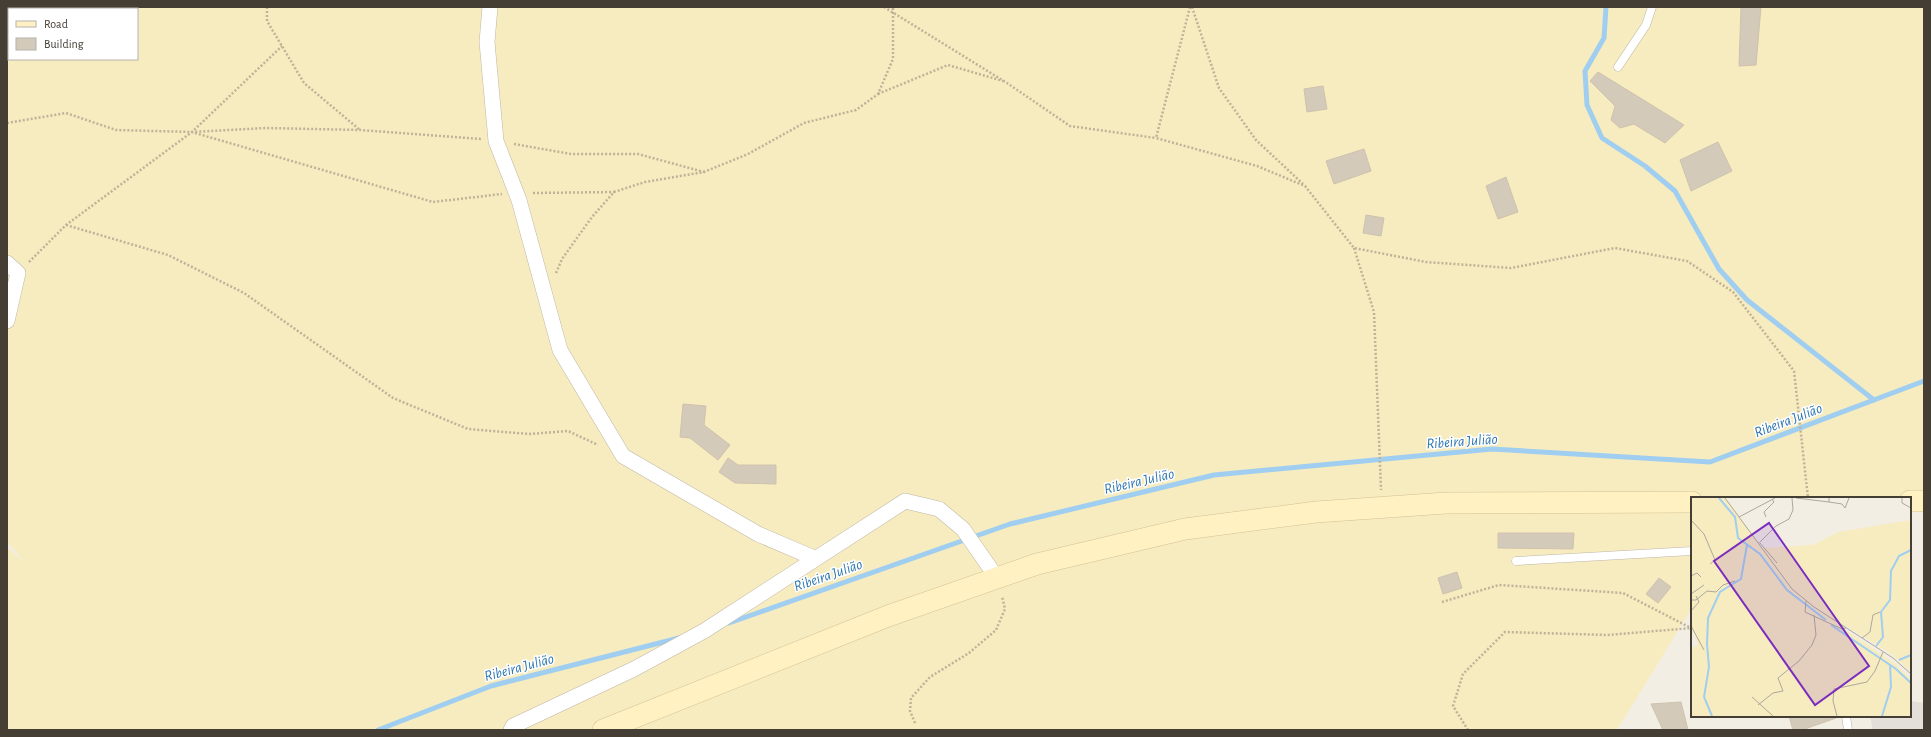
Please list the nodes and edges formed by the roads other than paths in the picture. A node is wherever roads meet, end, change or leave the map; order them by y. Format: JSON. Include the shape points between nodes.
{"nodes":[{"id":1,"x":490,"y":7,"type":"edge"},
{"id":2,"x":1652,"y":7,"type":"edge"},
{"id":3,"x":1618,"y":67,"type":"dead end"},
{"id":4,"x":12,"y":268,"type":"edge"},
{"id":5,"x":7,"y":321,"type":"edge"},
{"id":6,"x":1911,"y":501,"type":"edge"},
{"id":7,"x":1924,"y":501,"type":"edge"},
{"id":8,"x":1691,"y":502,"type":"edge"},
{"id":9,"x":1691,"y":551,"type":"edge"},
{"id":10,"x":814,"y":558,"type":"junction"},
{"id":11,"x":1516,"y":561,"type":"dead end"},
{"id":12,"x":997,"y":578,"type":"junction"},
{"id":13,"x":1846,"y":717,"type":"edge"},
{"id":14,"x":511,"y":730,"type":"edge"},
{"id":15,"x":602,"y":730,"type":"edge"},
{"id":16,"x":1848,"y":730,"type":"edge"}],
"edges":[{"from":1,"to":10,"type":"street","via":[[487,42],[496,141],[516,193],[560,350],[623,456],[758,534]]},
{"from":2,"to":3,"type":"lane","via":[[1646,25]]},
{"from":4,"to":5,"type":"street"},
{"from":6,"to":7,"type":"main road"},
{"from":8,"to":12,"type":"main road","via":[[1446,503],[1316,512],[1185,529],[1037,564]]},
{"from":9,"to":11,"type":"lane"},
{"from":10,"to":12,"type":"street","via":[[904,501],[939,509],[962,529]]},
{"from":10,"to":14,"type":"street","via":[[704,631],[634,669],[513,726]]},
{"from":12,"to":15,"type":"main road","via":[[888,616]]},
{"from":13,"to":16,"type":"lane"}]}
